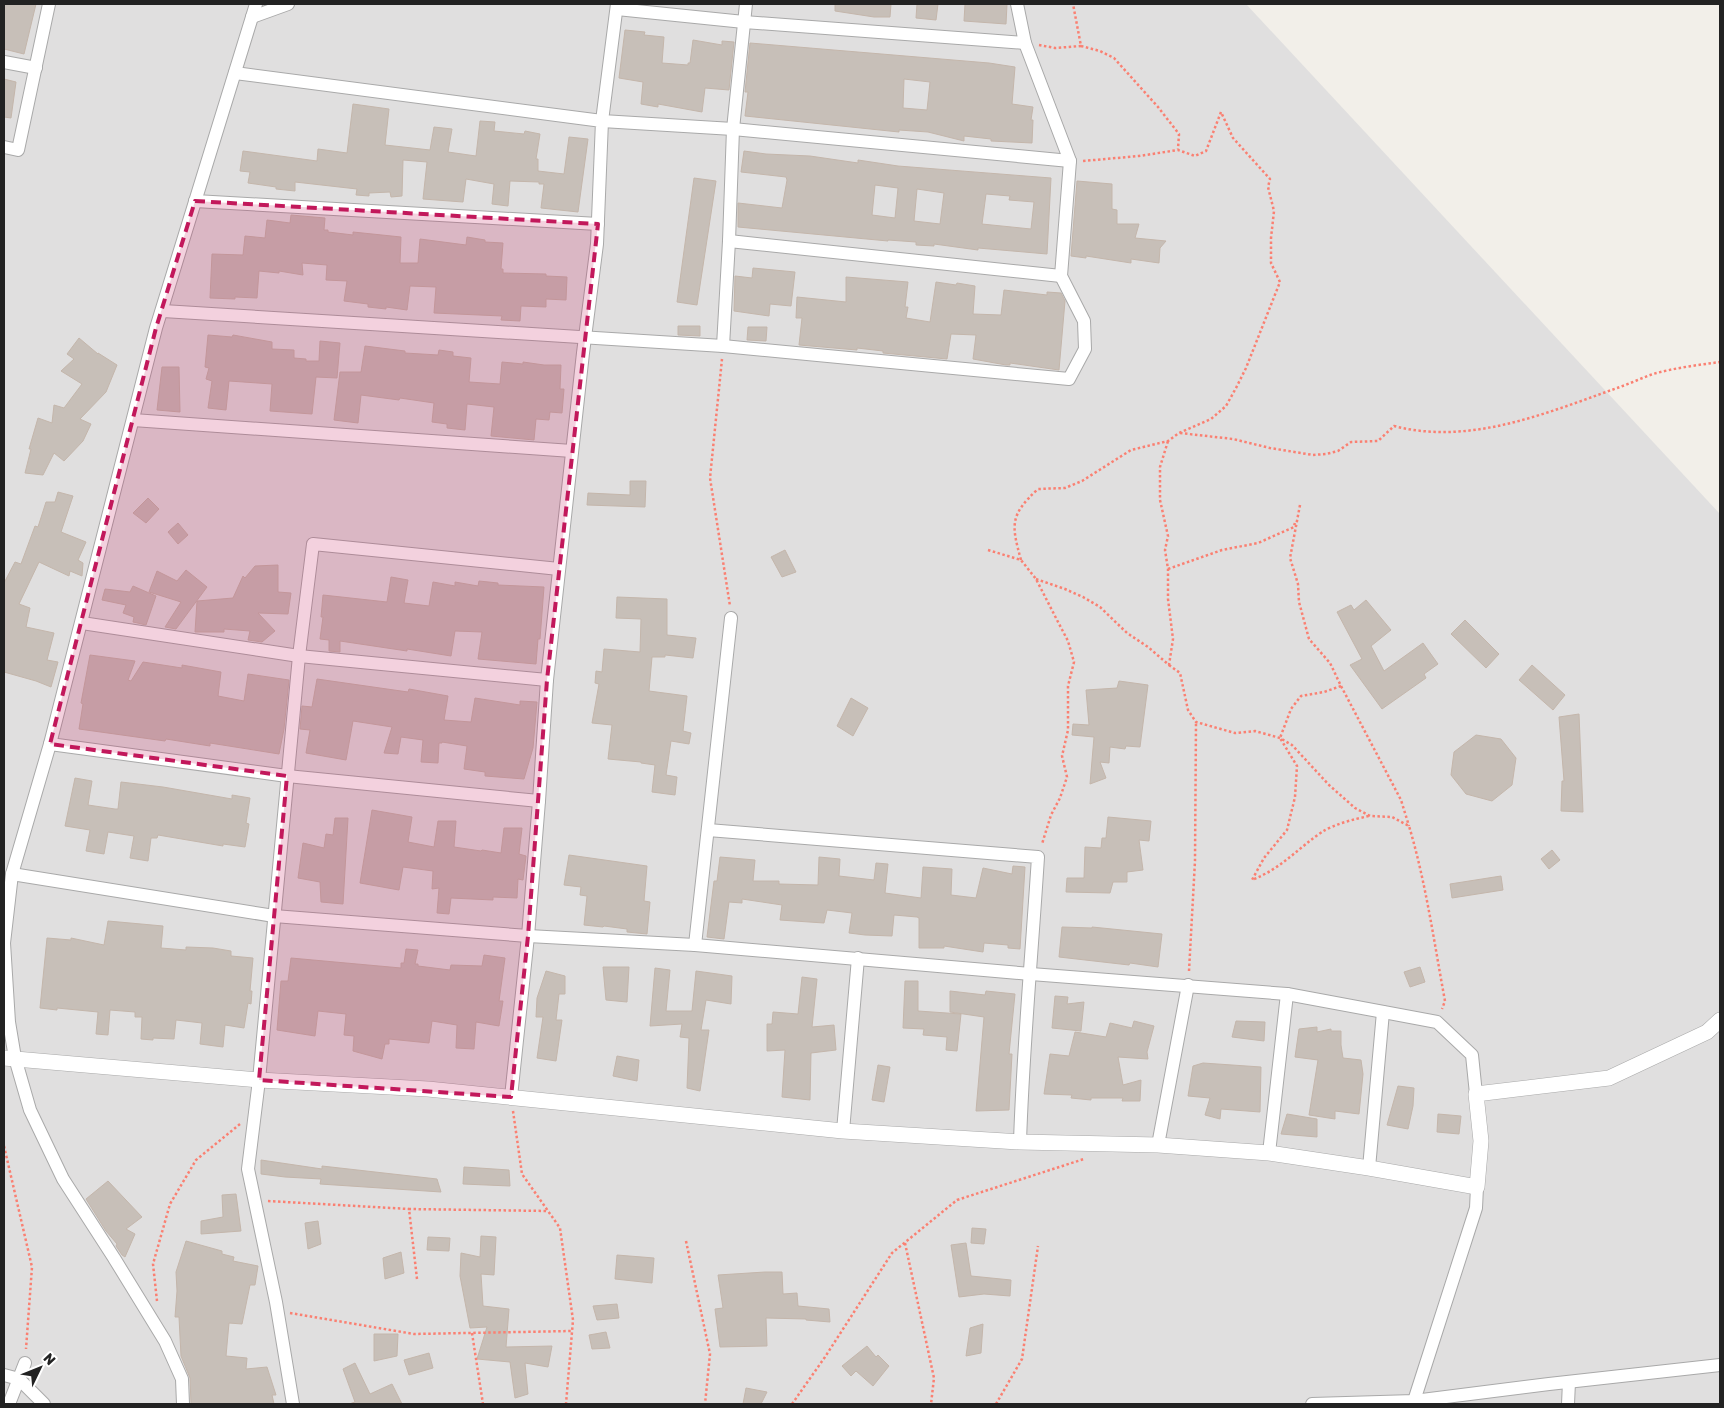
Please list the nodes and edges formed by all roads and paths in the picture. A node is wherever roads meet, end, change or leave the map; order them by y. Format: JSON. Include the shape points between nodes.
{"nodes":[{"id":1,"x":50,"y":4,"type":"edge"},
{"id":2,"x":256,"y":4,"type":"edge"},
{"id":3,"x":288,"y":4,"type":"edge"},
{"id":4,"x":746,"y":4,"type":"edge"},
{"id":5,"x":1017,"y":4,"type":"edge"},
{"id":6,"x":1073,"y":4,"type":"edge"},
{"id":7,"x":617,"y":6,"type":"edge"},
{"id":8,"x":252,"y":17,"type":"junction"},
{"id":9,"x":744,"y":22,"type":"junction"},
{"id":10,"x":1025,"y":42,"type":"junction"},
{"id":11,"x":1081,"y":46,"type":"junction"},
{"id":12,"x":4,"y":62,"type":"edge"},
{"id":13,"x":36,"y":68,"type":"junction"},
{"id":14,"x":235,"y":72,"type":"junction"},
{"id":15,"x":602,"y":120,"type":"junction"},
{"id":16,"x":733,"y":129,"type":"junction"},
{"id":17,"x":4,"y":147,"type":"edge"},
{"id":18,"x":1178,"y":150,"type":"junction"},
{"id":19,"x":1070,"y":162,"type":"junction"},
{"id":20,"x":196,"y":201,"type":"junction"},
{"id":21,"x":598,"y":224,"type":"junction"},
{"id":22,"x":729,"y":241,"type":"junction"},
{"id":23,"x":1061,"y":276,"type":"junction"},
{"id":24,"x":162,"y":311,"type":"junction"},
{"id":25,"x":584,"y":338,"type":"junction"},
{"id":26,"x":723,"y":346,"type":"junction"},
{"id":27,"x":1720,"y":362,"type":"edge"},
{"id":28,"x":133,"y":420,"type":"junction"},
{"id":29,"x":1179,"y":433,"type":"junction"},
{"id":30,"x":1168,"y":441,"type":"junction"},
{"id":31,"x":572,"y":451,"type":"junction"},
{"id":32,"x":988,"y":550,"type":"dead end"},
{"id":33,"x":1021,"y":560,"type":"junction"},
{"id":34,"x":559,"y":569,"type":"junction"},
{"id":35,"x":1168,"y":569,"type":"junction"},
{"id":36,"x":1036,"y":579,"type":"junction"},
{"id":37,"x":731,"y":618,"type":"joint"},
{"id":38,"x":82,"y":623,"type":"junction"},
{"id":39,"x":299,"y":656,"type":"junction"},
{"id":40,"x":1169,"y":666,"type":"junction"},
{"id":41,"x":547,"y":680,"type":"junction"},
{"id":42,"x":1341,"y":686,"type":"junction"},
{"id":43,"x":1196,"y":722,"type":"junction"},
{"id":44,"x":1280,"y":738,"type":"junction"},
{"id":45,"x":50,"y":744,"type":"junction"},
{"id":46,"x":287,"y":776,"type":"junction"},
{"id":47,"x":540,"y":800,"type":"junction"},
{"id":48,"x":1370,"y":816,"type":"junction"},
{"id":49,"x":1409,"y":826,"type":"junction"},
{"id":50,"x":708,"y":830,"type":"junction"},
{"id":51,"x":1038,"y":857,"type":"junction"},
{"id":52,"x":12,"y":874,"type":"junction"},
{"id":53,"x":274,"y":916,"type":"junction"},
{"id":54,"x":528,"y":936,"type":"junction"},
{"id":55,"x":695,"y":944,"type":"junction"},
{"id":56,"x":858,"y":958,"type":"junction"},
{"id":57,"x":1031,"y":974,"type":"junction"},
{"id":58,"x":1188,"y":986,"type":"junction"},
{"id":59,"x":1287,"y":994,"type":"junction"},
{"id":60,"x":1383,"y":1012,"type":"junction"},
{"id":61,"x":1720,"y":1020,"type":"edge"},
{"id":62,"x":1437,"y":1022,"type":"junction"},
{"id":63,"x":10,"y":1058,"type":"edge"},
{"id":64,"x":259,"y":1080,"type":"junction"},
{"id":65,"x":1476,"y":1094,"type":"junction"},
{"id":66,"x":511,"y":1097,"type":"junction"},
{"id":67,"x":255,"y":1112,"type":"junction"},
{"id":68,"x":843,"y":1130,"type":"junction"},
{"id":69,"x":1020,"y":1142,"type":"junction"},
{"id":70,"x":1158,"y":1145,"type":"junction"},
{"id":71,"x":4,"y":1146,"type":"edge"},
{"id":72,"x":1269,"y":1153,"type":"junction"},
{"id":73,"x":1084,"y":1159,"type":"dead end"},
{"id":74,"x":1370,"y":1168,"type":"junction"},
{"id":75,"x":1478,"y":1187,"type":"junction"},
{"id":76,"x":255,"y":1200,"type":"junction"},
{"id":77,"x":409,"y":1210,"type":"junction"},
{"id":78,"x":548,"y":1211,"type":"junction"},
{"id":79,"x":686,"y":1241,"type":"dead end"},
{"id":80,"x":905,"y":1243,"type":"junction"},
{"id":81,"x":1038,"y":1246,"type":"dead end"},
{"id":82,"x":417,"y":1279,"type":"dead end"},
{"id":83,"x":158,"y":1308,"type":"dead end"},
{"id":84,"x":278,"y":1311,"type":"junction"},
{"id":85,"x":572,"y":1331,"type":"junction"},
{"id":86,"x":472,"y":1333,"type":"junction"},
{"id":87,"x":25,"y":1363,"type":"joint"},
{"id":88,"x":1720,"y":1365,"type":"edge"},
{"id":89,"x":4,"y":1375,"type":"edge"},
{"id":90,"x":19,"y":1379,"type":"junction"},
{"id":91,"x":1569,"y":1382,"type":"junction"},
{"id":92,"x":1413,"y":1403,"type":"edge"},
{"id":93,"x":9,"y":1404,"type":"edge"},
{"id":94,"x":44,"y":1404,"type":"edge"},
{"id":95,"x":183,"y":1404,"type":"edge"},
{"id":96,"x":293,"y":1404,"type":"edge"},
{"id":97,"x":483,"y":1404,"type":"edge"},
{"id":98,"x":566,"y":1404,"type":"edge"},
{"id":99,"x":705,"y":1404,"type":"edge"},
{"id":100,"x":792,"y":1404,"type":"edge"},
{"id":101,"x":931,"y":1404,"type":"edge"},
{"id":102,"x":996,"y":1404,"type":"edge"},
{"id":103,"x":1312,"y":1404,"type":"edge"},
{"id":104,"x":1568,"y":1404,"type":"edge"}],
"edges":[{"from":1,"to":13,"type":"street"},
{"from":2,"to":8,"type":"street"},
{"from":3,"to":8,"type":"street"},
{"from":4,"to":9,"type":"street"},
{"from":5,"to":10,"type":"street"},
{"from":6,"to":11,"type":"path"},
{"from":7,"to":9,"type":"street"},
{"from":7,"to":15,"type":"street"},
{"from":8,"to":14,"type":"street"},
{"from":9,"to":10,"type":"street"},
{"from":9,"to":16,"type":"street"},
{"from":10,"to":11,"type":"path","via":[[1055,48]]},
{"from":10,"to":19,"type":"street"},
{"from":11,"to":18,"type":"path","via":[[1114,58],[1179,134]]},
{"from":12,"to":13,"type":"street"},
{"from":13,"to":17,"type":"street","via":[[18,150]]},
{"from":14,"to":15,"type":"street"},
{"from":14,"to":20,"type":"street"},
{"from":15,"to":16,"type":"street"},
{"from":15,"to":21,"type":"street"},
{"from":16,"to":19,"type":"street"},
{"from":16,"to":22,"type":"street"},
{"from":18,"to":19,"type":"path"},
{"from":18,"to":29,"type":"path","via":[[1195,156],[1206,151],[1221,112],[1233,138],[1270,179],[1268,187],[1274,211],[1271,263],[1280,282],[1246,368],[1226,406],[1211,419]]},
{"from":19,"to":23,"type":"street"},
{"from":20,"to":21,"type":"street"},
{"from":20,"to":24,"type":"street"},
{"from":21,"to":25,"type":"street"},
{"from":22,"to":23,"type":"street"},
{"from":22,"to":26,"type":"street"},
{"from":23,"to":26,"type":"street","via":[[1084,321],[1085,349],[1069,379]]},
{"from":24,"to":25,"type":"street"},
{"from":24,"to":28,"type":"street"},
{"from":25,"to":26,"type":"street"},
{"from":25,"to":31,"type":"street"},
{"from":26,"to":37,"type":"path","via":[[710,478]]},
{"from":27,"to":29,"type":"path","via":[[1652,374],[1498,427],[1444,432],[1394,426],[1378,441],[1351,442],[1326,454],[1297,454],[1233,439]]},
{"from":28,"to":31,"type":"street"},
{"from":28,"to":38,"type":"street"},
{"from":29,"to":30,"type":"path"},
{"from":30,"to":33,"type":"path","via":[[1131,450],[1065,488],[1038,489],[1016,515],[1014,534]]},
{"from":30,"to":35,"type":"path","via":[[1160,467],[1160,500],[1168,536],[1165,550]]},
{"from":31,"to":34,"type":"street"},
{"from":32,"to":33,"type":"path"},
{"from":33,"to":36,"type":"path"},
{"from":34,"to":39,"type":"street","via":[[313,544]]},
{"from":34,"to":41,"type":"street"},
{"from":35,"to":40,"type":"path","via":[[1173,639]]},
{"from":35,"to":42,"type":"path","via":[[1222,550],[1258,542],[1294,527],[1300,505],[1290,558],[1298,584],[1299,602],[1309,639],[1330,663]]},
{"from":36,"to":40,"type":"path","via":[[1077,594],[1100,607]]},
{"from":36,"to":51,"type":"path","via":[[1068,641],[1074,662],[1068,686],[1068,730],[1062,756],[1067,776]]},
{"from":37,"to":50,"type":"street"},
{"from":38,"to":39,"type":"street"},
{"from":38,"to":45,"type":"street"},
{"from":39,"to":41,"type":"street"},
{"from":39,"to":46,"type":"street"},
{"from":40,"to":43,"type":"path","via":[[1180,674],[1188,710]]},
{"from":41,"to":47,"type":"street"},
{"from":42,"to":44,"type":"path","via":[[1301,696],[1291,709]]},
{"from":42,"to":49,"type":"path","via":[[1392,780]]},
{"from":43,"to":44,"type":"path","via":[[1235,733],[1255,731]]},
{"from":43,"to":58,"type":"path","via":[[1195,861]]},
{"from":44,"to":48,"type":"path","via":[[1292,745],[1355,808]]},
{"from":44,"to":48,"type":"path","via":[[1297,766],[1295,797],[1287,830],[1264,858],[1252,880],[1280,866],[1324,831]]},
{"from":45,"to":46,"type":"street"},
{"from":45,"to":52,"type":"street"},
{"from":46,"to":47,"type":"street"},
{"from":46,"to":53,"type":"street"},
{"from":47,"to":54,"type":"street"},
{"from":48,"to":49,"type":"path","via":[[1392,817]]},
{"from":49,"to":62,"type":"path","via":[[1426,888],[1445,1001]]},
{"from":50,"to":51,"type":"street"},
{"from":50,"to":55,"type":"street"},
{"from":51,"to":57,"type":"street"},
{"from":52,"to":53,"type":"street"},
{"from":52,"to":63,"type":"street","via":[[4,942]]},
{"from":53,"to":54,"type":"street"},
{"from":53,"to":64,"type":"street"},
{"from":54,"to":55,"type":"street"},
{"from":54,"to":66,"type":"street"},
{"from":55,"to":56,"type":"street"},
{"from":56,"to":57,"type":"street"},
{"from":56,"to":68,"type":"street"},
{"from":57,"to":58,"type":"street"},
{"from":57,"to":69,"type":"street","via":[[1022,1064]]},
{"from":58,"to":59,"type":"street"},
{"from":58,"to":70,"type":"street"},
{"from":59,"to":60,"type":"street"},
{"from":59,"to":72,"type":"street"},
{"from":60,"to":62,"type":"street"},
{"from":60,"to":74,"type":"street"},
{"from":61,"to":65,"type":"street","via":[[1707,1032],[1609,1078]]},
{"from":62,"to":65,"type":"street","via":[[1472,1055]]},
{"from":63,"to":64,"type":"street"},
{"from":63,"to":95,"type":"street","via":[[63,1180],[165,1341],[182,1379]]},
{"from":64,"to":66,"type":"street"},
{"from":64,"to":67,"type":"street"},
{"from":65,"to":75,"type":"street","via":[[1481,1141]]},
{"from":66,"to":68,"type":"street"},
{"from":66,"to":78,"type":"path","via":[[522,1174]]},
{"from":67,"to":76,"type":"street","via":[[248,1169]]},
{"from":67,"to":83,"type":"path","via":[[196,1160],[170,1204],[154,1264]]},
{"from":68,"to":69,"type":"street"},
{"from":69,"to":70,"type":"street"},
{"from":70,"to":72,"type":"street"},
{"from":71,"to":87,"type":"path","via":[[32,1267]]},
{"from":72,"to":74,"type":"street"},
{"from":73,"to":80,"type":"path","via":[[956,1200]]},
{"from":74,"to":75,"type":"street"},
{"from":75,"to":92,"type":"street","via":[[1476,1208]]},
{"from":76,"to":77,"type":"path"},
{"from":76,"to":84,"type":"street"},
{"from":77,"to":78,"type":"path"},
{"from":77,"to":82,"type":"path"},
{"from":78,"to":85,"type":"path","via":[[560,1228]]},
{"from":79,"to":99,"type":"path","via":[[710,1354]]},
{"from":80,"to":100,"type":"path","via":[[892,1254]]},
{"from":80,"to":101,"type":"path","via":[[934,1378]]},
{"from":81,"to":102,"type":"path","via":[[1022,1359]]},
{"from":84,"to":86,"type":"path","via":[[414,1334]]},
{"from":84,"to":96,"type":"street"},
{"from":85,"to":86,"type":"path"},
{"from":85,"to":98,"type":"path"},
{"from":86,"to":97,"type":"path"},
{"from":87,"to":90,"type":"street"},
{"from":88,"to":91,"type":"street"},
{"from":89,"to":90,"type":"street"},
{"from":90,"to":93,"type":"street"},
{"from":90,"to":94,"type":"street"},
{"from":91,"to":92,"type":"street"},
{"from":91,"to":104,"type":"street"},
{"from":92,"to":103,"type":"street"}]}
